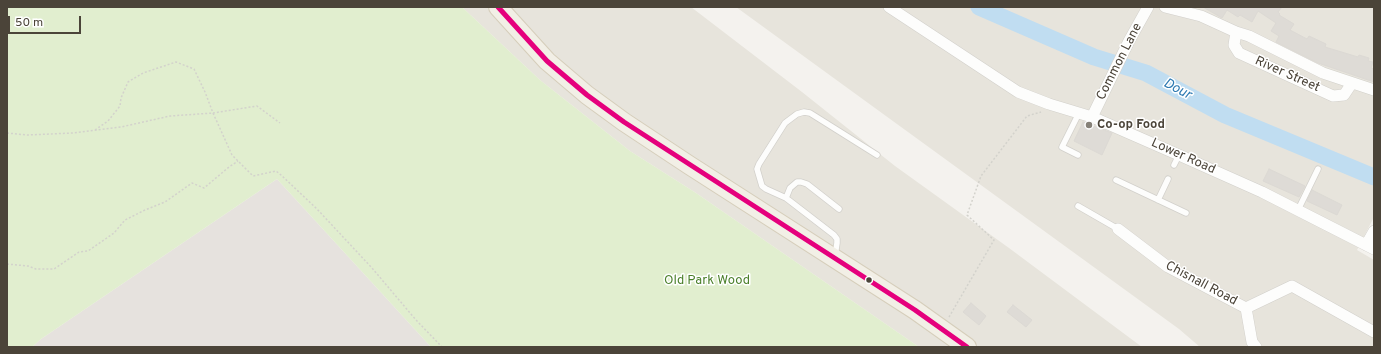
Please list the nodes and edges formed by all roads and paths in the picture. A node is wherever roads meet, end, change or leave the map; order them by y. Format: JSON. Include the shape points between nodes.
{"nodes":[{"id":1,"x":498,"y":7,"type":"edge"},
{"id":2,"x":888,"y":7,"type":"edge"},
{"id":3,"x":1148,"y":7,"type":"edge"},
{"id":4,"x":1166,"y":7,"type":"edge"},
{"id":5,"x":1236,"y":32,"type":"junction"},
{"id":6,"x":1352,"y":83,"type":"junction"},
{"id":7,"x":1374,"y":90,"type":"edge"},
{"id":8,"x":1049,"y":104,"type":"junction"},
{"id":9,"x":213,"y":113,"type":"junction"},
{"id":10,"x":1079,"y":113,"type":"junction"},
{"id":11,"x":1092,"y":117,"type":"junction"},
{"id":12,"x":280,"y":123,"type":"dead end"},
{"id":13,"x":94,"y":131,"type":"junction"},
{"id":14,"x":7,"y":134,"type":"edge"},
{"id":15,"x":877,"y":155,"type":"dead end"},
{"id":16,"x":1078,"y":155,"type":"dead end"},
{"id":17,"x":238,"y":161,"type":"junction"},
{"id":18,"x":1318,"y":168,"type":"dead end"},
{"id":19,"x":1168,"y":179,"type":"dead end"},
{"id":20,"x":1116,"y":180,"type":"dead end"},
{"id":21,"x":786,"y":198,"type":"junction"},
{"id":22,"x":1158,"y":200,"type":"junction"},
{"id":23,"x":1078,"y":206,"type":"dead end"},
{"id":24,"x":840,"y":209,"type":"dead end"},
{"id":25,"x":1298,"y":210,"type":"junction"},
{"id":26,"x":1186,"y":214,"type":"dead end"},
{"id":27,"x":1118,"y":229,"type":"joint"},
{"id":28,"x":1374,"y":230,"type":"edge"},
{"id":29,"x":1370,"y":247,"type":"edge"},
{"id":30,"x":834,"y":258,"type":"junction"},
{"id":31,"x":7,"y":264,"type":"edge"},
{"id":32,"x":1246,"y":308,"type":"junction"},
{"id":33,"x":942,"y":329,"type":"junction"},
{"id":34,"x":1374,"y":332,"type":"edge"},
{"id":35,"x":442,"y":347,"type":"edge"},
{"id":36,"x":967,"y":347,"type":"edge"},
{"id":37,"x":1256,"y":347,"type":"edge"}],
"edges":[{"from":1,"to":30,"type":"main road","via":[[547,61],[624,122]]},
{"from":2,"to":8,"type":"street","name":"Lower Road","via":[[1018,92]]},
{"from":3,"to":11,"type":"street","name":"Common Lane"},
{"from":4,"to":5,"type":"street","name":"River Street","via":[[1201,16]]},
{"from":5,"to":6,"type":"street","name":"River Street","via":[[1250,36],[1323,73]]},
{"from":5,"to":6,"type":"street","name":"River Street","via":[[1234,45],[1239,53],[1333,96],[1344,95]]},
{"from":6,"to":7,"type":"street","name":"River Street"},
{"from":8,"to":10,"type":"street","name":"Lower Road"},
{"from":8,"to":33,"type":"path","via":[[1044,112],[1027,116],[981,176],[967,215],[994,240]]},
{"from":9,"to":12,"type":"path","via":[[257,106]]},
{"from":9,"to":13,"type":"path","via":[[170,116]]},
{"from":9,"to":13,"type":"path","via":[[194,69],[176,62],[144,73],[128,82],[120,106],[108,121]]},
{"from":9,"to":17,"type":"path","via":[[232,155]]},
{"from":10,"to":11,"type":"street","name":"Lower Road"},
{"from":10,"to":16,"type":"lane","via":[[1062,147]]},
{"from":11,"to":25,"type":"street","name":"Lower Road","via":[[1177,160],[1262,192]]},
{"from":13,"to":14,"type":"path"},
{"from":15,"to":21,"type":"lane","via":[[810,113],[797,114],[785,123],[757,169],[762,186]]},
{"from":17,"to":31,"type":"path","via":[[204,188],[192,183],[165,202],[125,220],[114,233],[88,251],[79,252],[54,268],[36,269]]},
{"from":17,"to":35,"type":"path","via":[[253,176],[276,172],[281,175],[332,225]]},
{"from":18,"to":25,"type":"lane"},
{"from":19,"to":22,"type":"lane"},
{"from":20,"to":22,"type":"lane"},
{"from":21,"to":24,"type":"lane","via":[[790,188],[797,182],[802,182]]},
{"from":21,"to":30,"type":"lane","via":[[834,235],[837,243]]},
{"from":22,"to":26,"type":"lane"},
{"from":23,"to":27,"type":"lane"},
{"from":25,"to":29,"type":"street","name":"Lower Road"},
{"from":27,"to":32,"type":"street","name":"Chisnall Road","via":[[1168,267]]},
{"from":28,"to":29,"type":"street"},
{"from":30,"to":33,"type":"main road"},
{"from":32,"to":34,"type":"street","name":"Chisnall Road","via":[[1292,286]]},
{"from":32,"to":37,"type":"street","via":[[1252,342]]},
{"from":33,"to":36,"type":"main road"}]}
